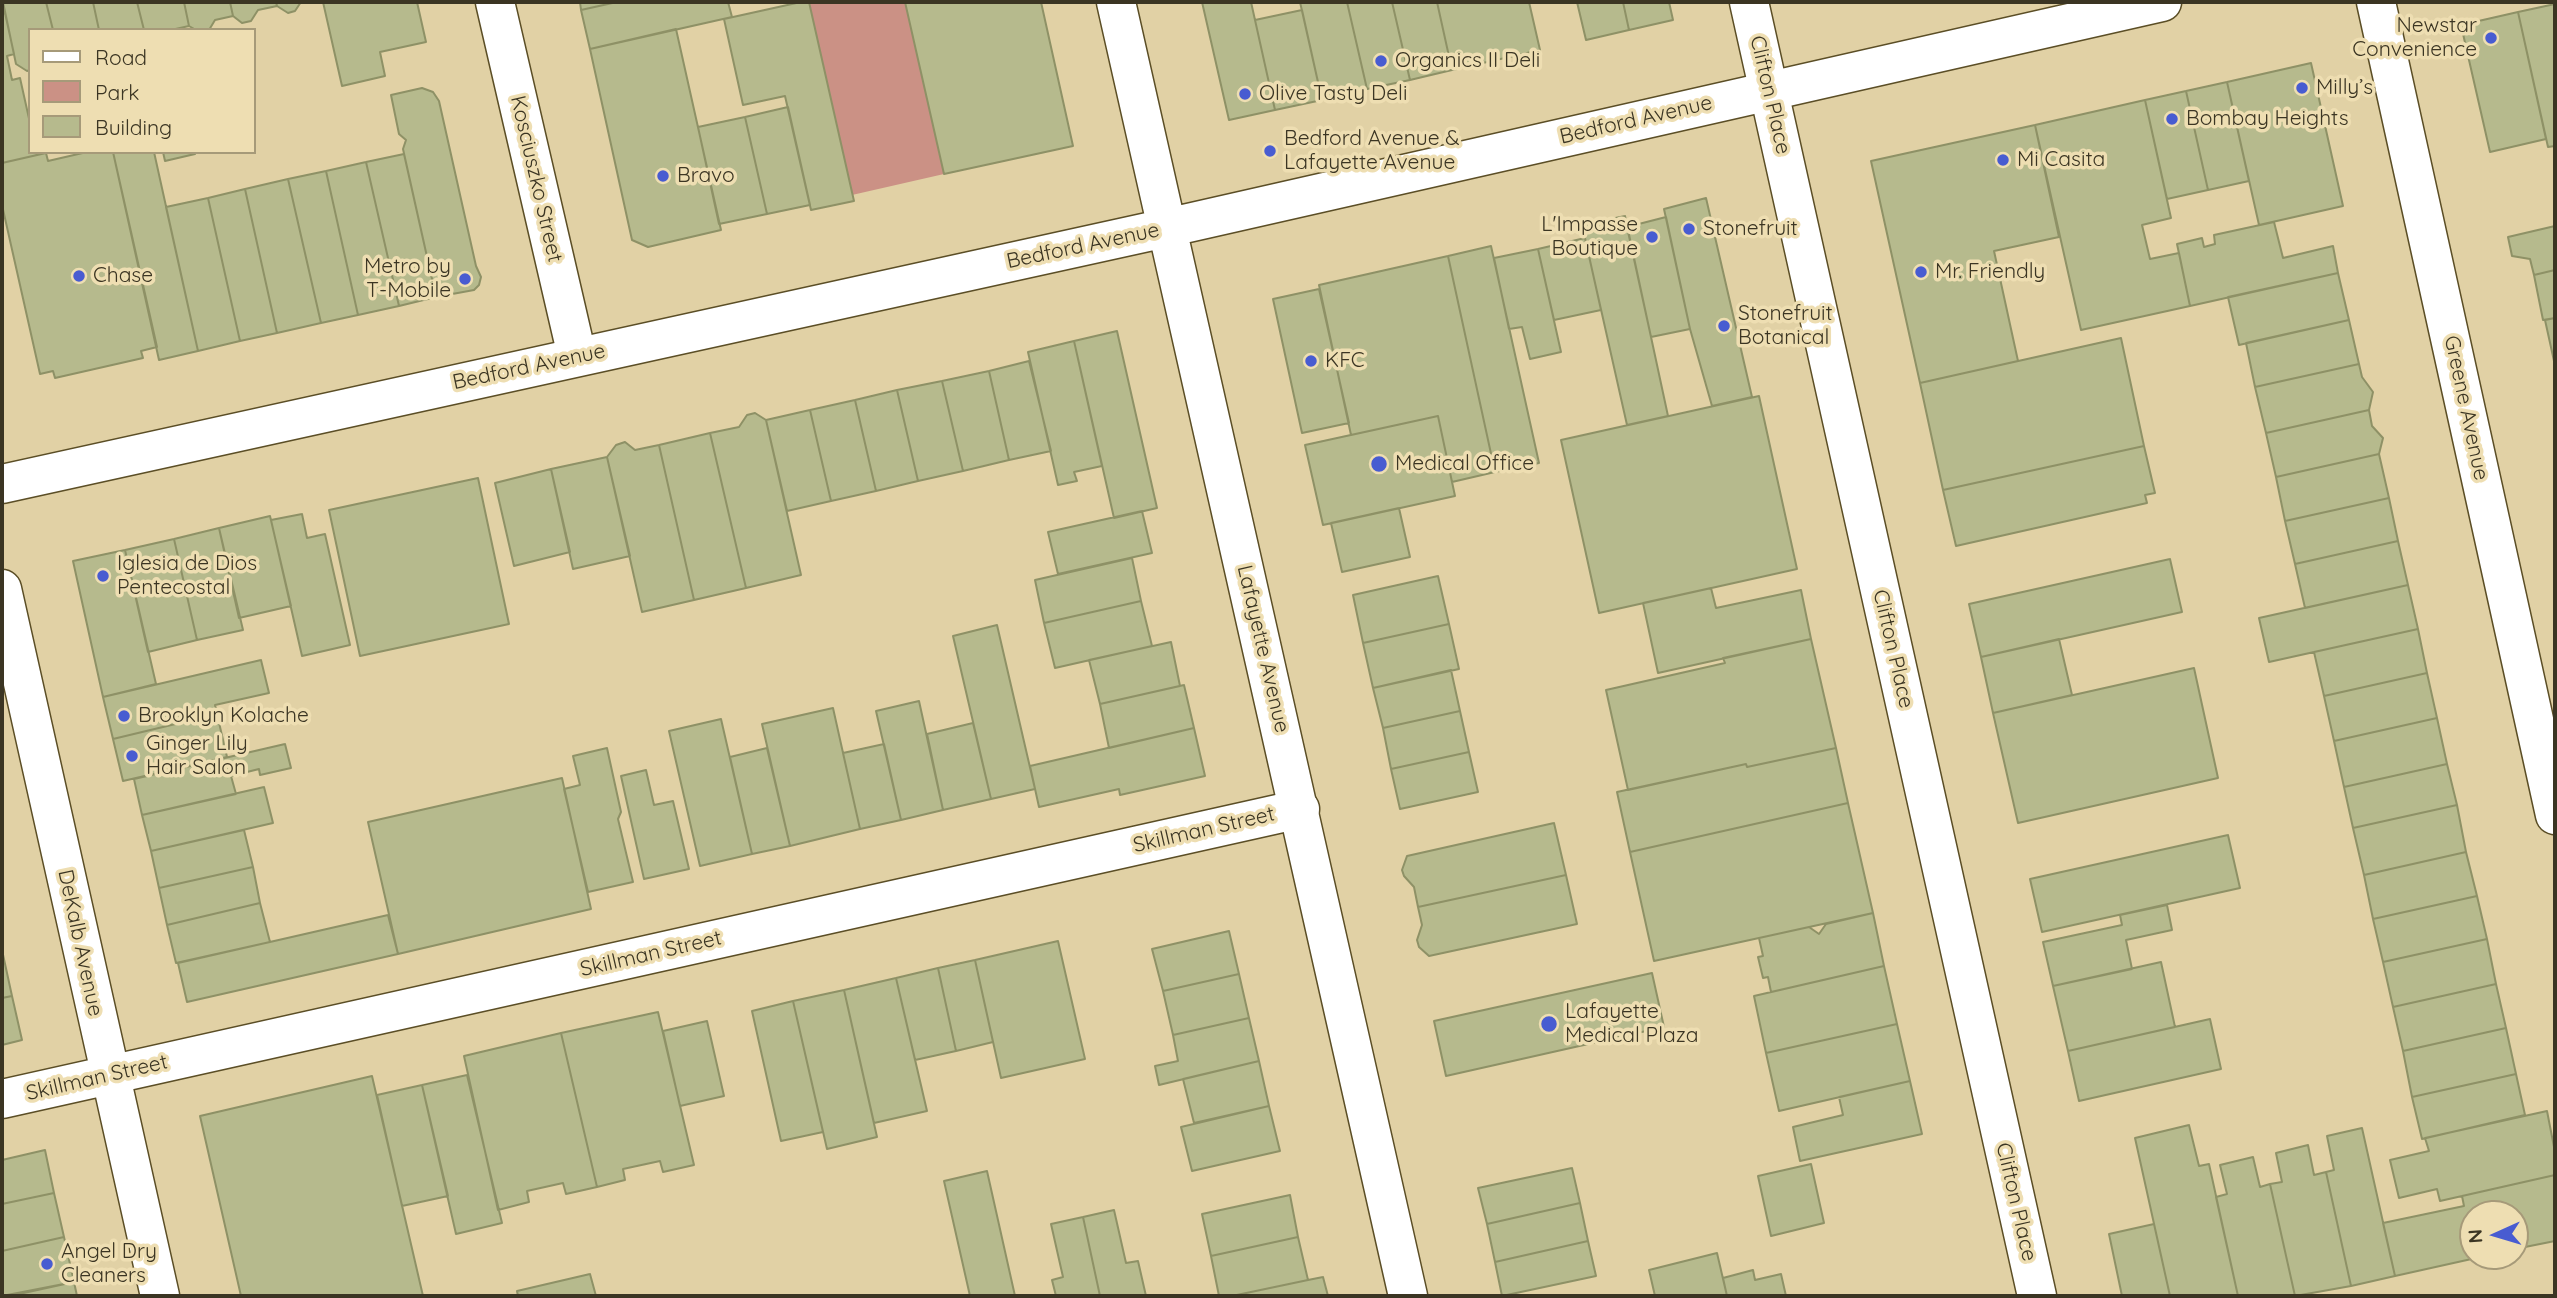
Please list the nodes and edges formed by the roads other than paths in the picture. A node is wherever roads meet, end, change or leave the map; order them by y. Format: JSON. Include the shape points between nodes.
{"nodes":[{"id":1,"x":495,"y":2,"type":"edge"},
{"id":2,"x":1116,"y":2,"type":"edge"},
{"id":3,"x":1749,"y":2,"type":"edge"},
{"id":4,"x":2162,"y":2,"type":"edge"},
{"id":5,"x":2376,"y":2,"type":"edge"},
{"id":6,"x":1769,"y":90,"type":"junction"},
{"id":7,"x":1166,"y":228,"type":"junction"},
{"id":8,"x":577,"y":356,"type":"junction"},
{"id":9,"x":2,"y":484,"type":"edge"},
{"id":10,"x":2,"y":589,"type":"edge"},
{"id":11,"x":1300,"y":809,"type":"junction"},
{"id":12,"x":2555,"y":815,"type":"edge"},
{"id":13,"x":110,"y":1075,"type":"junction"},
{"id":14,"x":2,"y":1099,"type":"edge"},
{"id":15,"x":160,"y":1296,"type":"edge"},
{"id":16,"x":1408,"y":1296,"type":"edge"},
{"id":17,"x":2037,"y":1296,"type":"edge"}],
"edges":[{"from":1,"to":8,"type":"main road","name":"Kosciuszko Street"},
{"from":2,"to":7,"type":"main road","name":"Lafayette Avenue"},
{"from":3,"to":6,"type":"main road","name":"Clifton Place"},
{"from":4,"to":6,"type":"main road","name":"Bedford Avenue"},
{"from":5,"to":12,"type":"main road","name":"Greene Avenue"},
{"from":6,"to":7,"type":"main road","name":"Bedford Avenue"},
{"from":6,"to":17,"type":"main road","name":"Clifton Place"},
{"from":7,"to":8,"type":"main road","name":"Bedford Avenue"},
{"from":7,"to":11,"type":"main road","name":"Lafayette Avenue"},
{"from":8,"to":9,"type":"main road","name":"Bedford Avenue"},
{"from":10,"to":13,"type":"main road","name":"DeKalb Avenue"},
{"from":11,"to":13,"type":"main road","name":"Skillman Street"},
{"from":11,"to":16,"type":"main road","name":"Lafayette Avenue"},
{"from":13,"to":14,"type":"main road","name":"Skillman Street"},
{"from":13,"to":15,"type":"main road","name":"DeKalb Avenue"}]}
